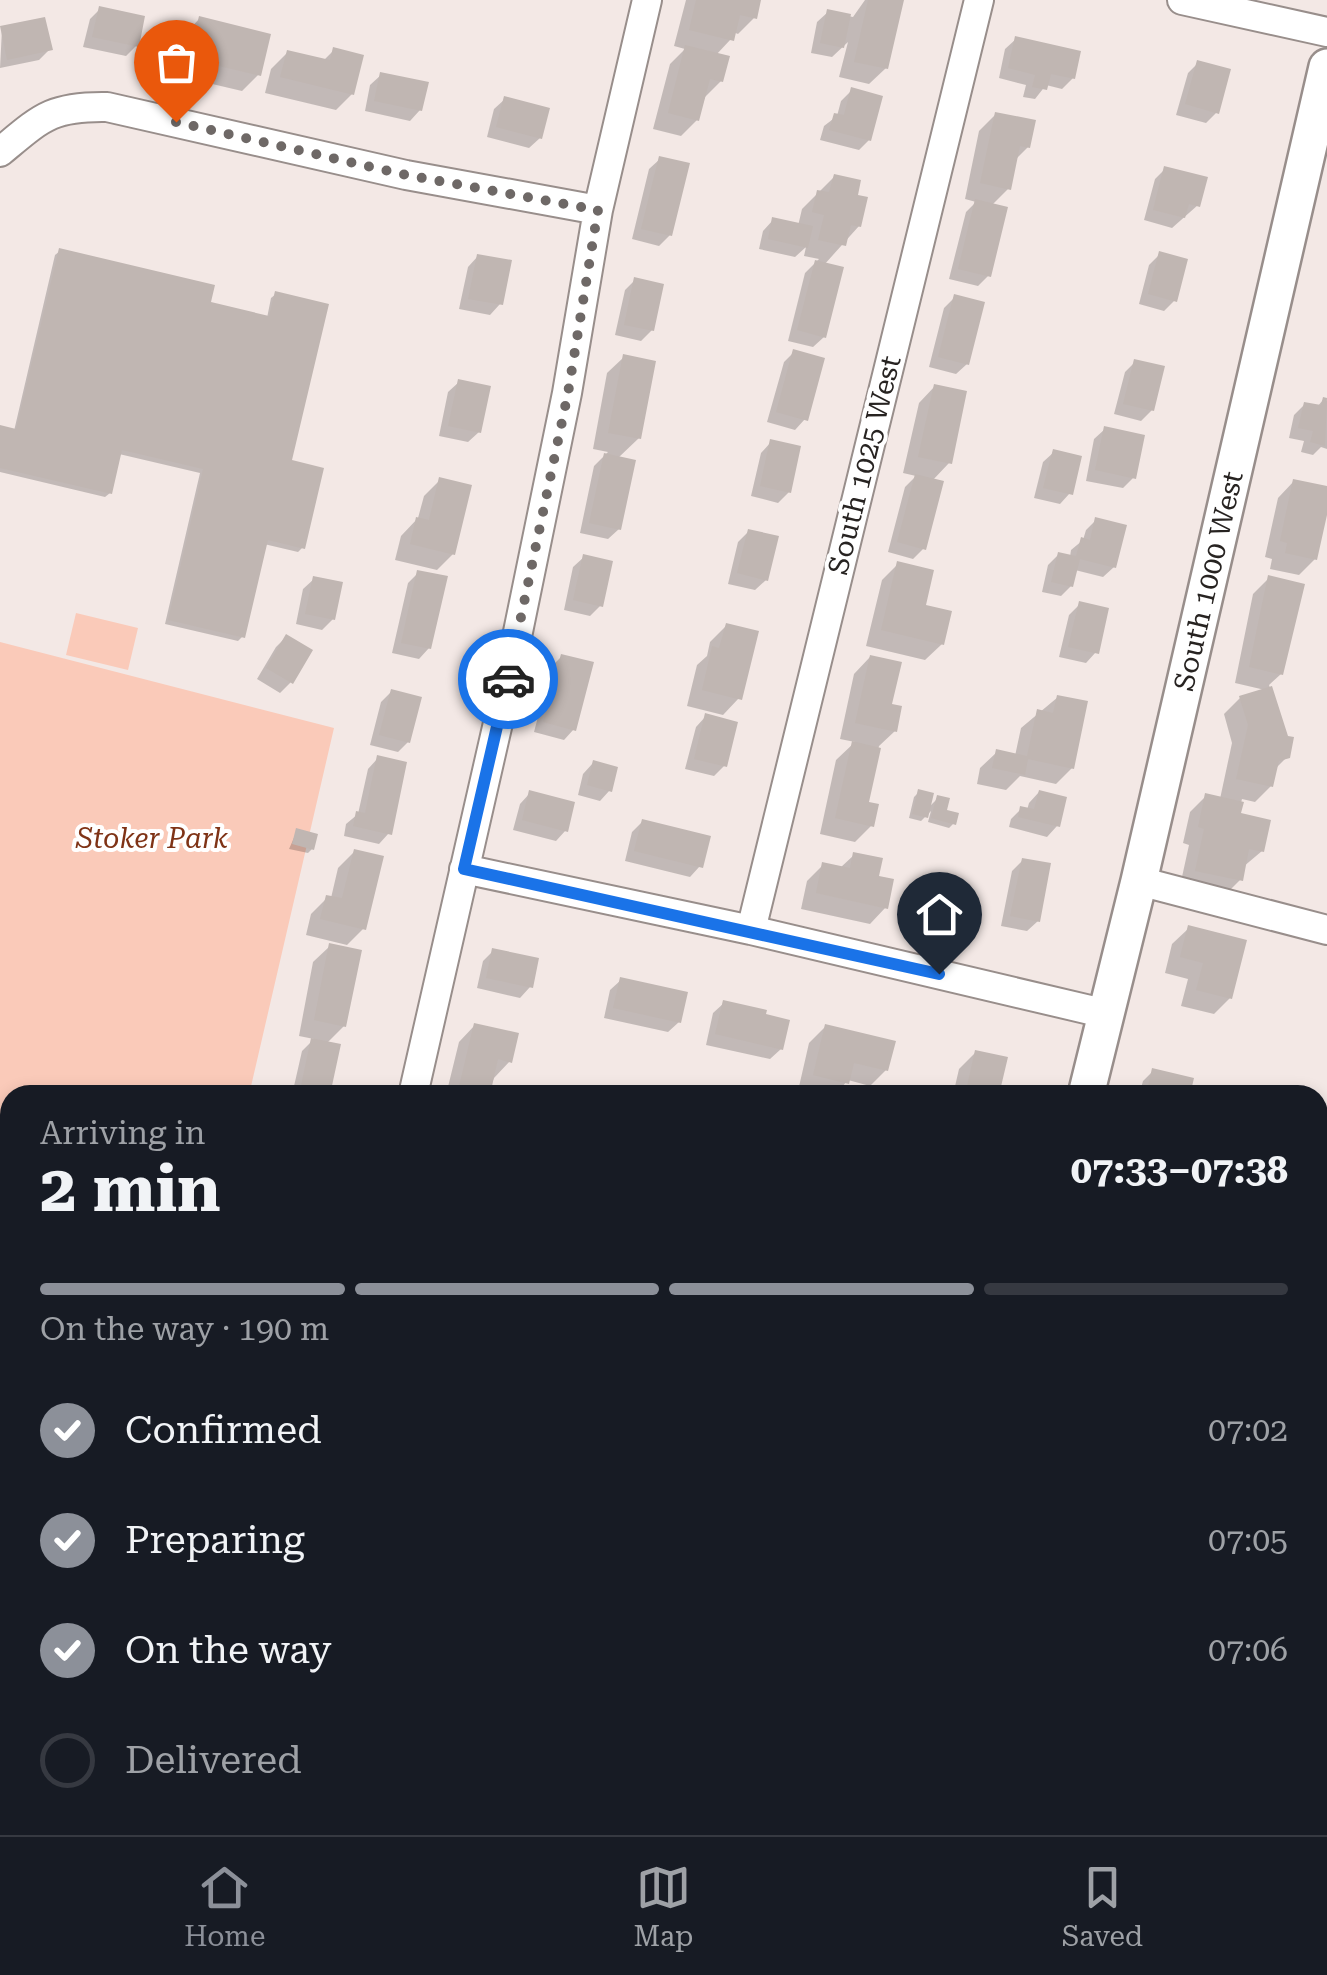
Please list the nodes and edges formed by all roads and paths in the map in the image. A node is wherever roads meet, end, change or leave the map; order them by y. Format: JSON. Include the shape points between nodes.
{"nodes":[{"id":1,"x":647,"y":0,"type":"edge"},
{"id":2,"x":978,"y":0,"type":"edge"},
{"id":3,"x":1182,"y":0,"type":"edge"},
{"id":4,"x":1327,"y":32,"type":"edge"},
{"id":5,"x":1327,"y":67,"type":"edge"},
{"id":6,"x":0,"y":152,"type":"edge"},
{"id":7,"x":598,"y":210,"type":"junction"},
{"id":8,"x":464,"y":869,"type":"junction"},
{"id":9,"x":1139,"y":881,"type":"junction"},
{"id":10,"x":751,"y":930,"type":"junction"},
{"id":11,"x":1327,"y":930,"type":"edge"},
{"id":12,"x":1107,"y":1014,"type":"junction"},
{"id":13,"x":415,"y":1085,"type":"edge"},
{"id":14,"x":1089,"y":1085,"type":"edge"}],
"edges":[{"from":1,"to":7,"type":"street"},
{"from":2,"to":10,"type":"street","name":"South 1025 West"},
{"from":3,"to":4,"type":"street"},
{"from":5,"to":9,"type":"main road","name":"South 1000 West"},
{"from":6,"to":7,"type":"street","via":[[44,116],[75,106],[107,107],[406,175]]},
{"from":7,"to":8,"type":"street","via":[[568,393]]},
{"from":8,"to":10,"type":"street"},
{"from":8,"to":13,"type":"street"},
{"from":9,"to":11,"type":"street"},
{"from":9,"to":12,"type":"main road","name":"South 1000 West"},
{"from":10,"to":12,"type":"street"},
{"from":12,"to":14,"type":"main road","name":"South 1000 West"}]}
